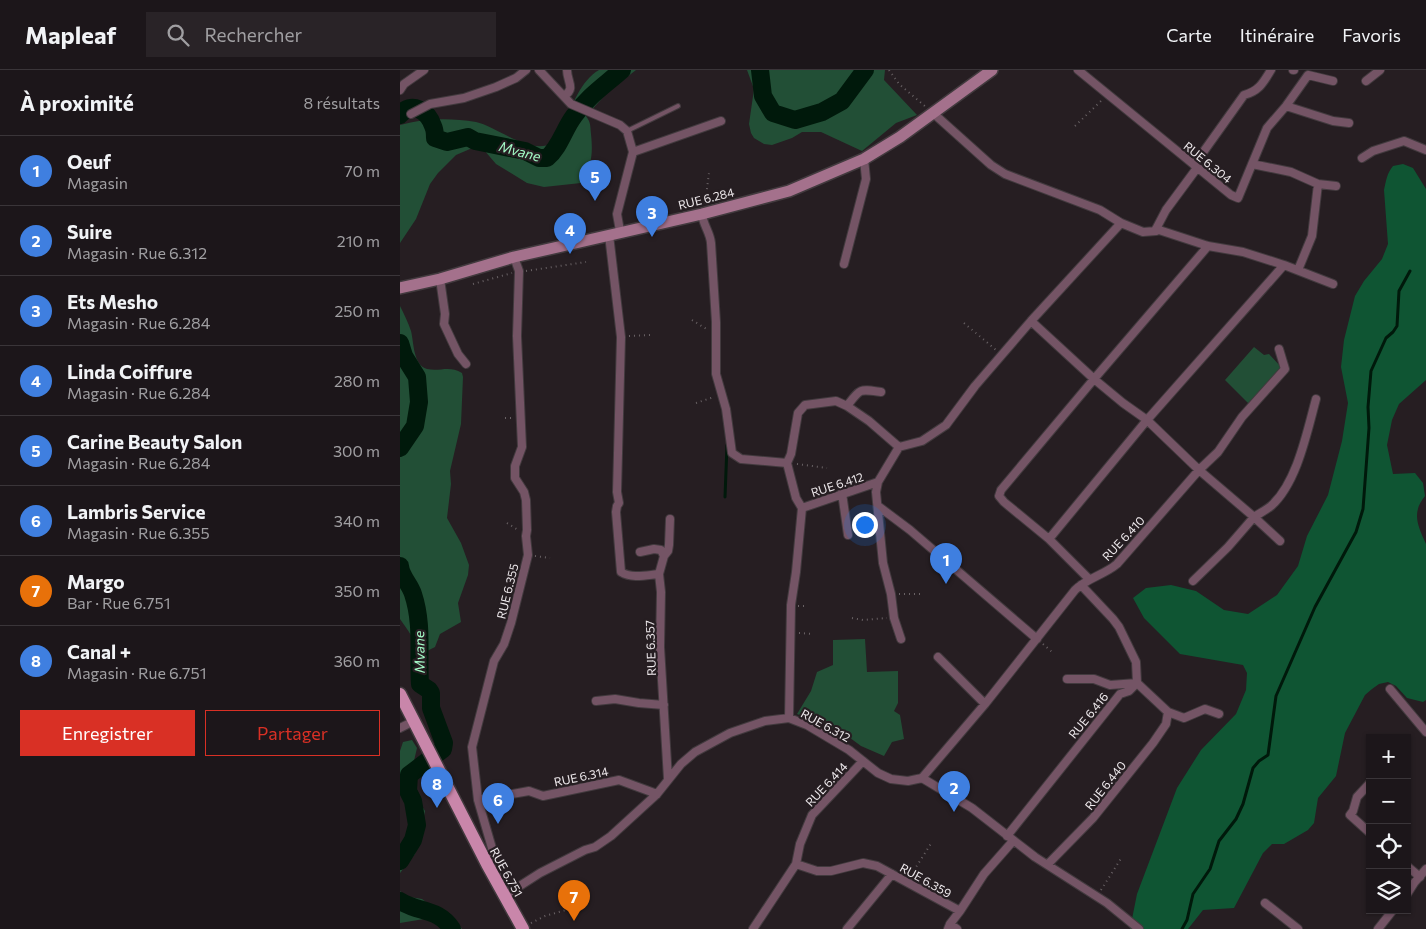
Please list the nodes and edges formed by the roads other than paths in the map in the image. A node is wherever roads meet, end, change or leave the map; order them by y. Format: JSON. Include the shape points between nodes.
{"nodes":[{"id":1,"x":424,"y":70,"type":"edge"},
{"id":2,"x":527,"y":70,"type":"edge"},
{"id":3,"x":539,"y":70,"type":"edge"},
{"id":4,"x":567,"y":70,"type":"edge"},
{"id":5,"x":992,"y":70,"type":"edge"},
{"id":6,"x":1078,"y":70,"type":"edge"},
{"id":7,"x":1271,"y":70,"type":"edge"},
{"id":8,"x":1380,"y":70,"type":"edge"},
{"id":9,"x":1308,"y":73,"type":"edge"},
{"id":10,"x":1333,"y":81,"type":"dead end"},
{"id":11,"x":1366,"y":81,"type":"dead end"},
{"id":12,"x":400,"y":90,"type":"edge"},
{"id":13,"x":564,"y":96,"type":"junction"},
{"id":14,"x":678,"y":106,"type":"dead end"},
{"id":15,"x":1286,"y":106,"type":"junction"},
{"id":16,"x":933,"y":113,"type":"junction"},
{"id":17,"x":411,"y":114,"type":"dead end"},
{"id":18,"x":721,"y":122,"type":"dead end"},
{"id":19,"x":1349,"y":124,"type":"dead end"},
{"id":20,"x":627,"y":131,"type":"junction"},
{"id":21,"x":1426,"y":150,"type":"edge"},
{"id":22,"x":633,"y":152,"type":"junction"},
{"id":23,"x":1362,"y":158,"type":"dead end"},
{"id":24,"x":864,"y":159,"type":"junction"},
{"id":25,"x":1252,"y":164,"type":"junction"},
{"id":26,"x":1195,"y":167,"type":"junction"},
{"id":27,"x":1318,"y":184,"type":"junction"},
{"id":28,"x":1336,"y":186,"type":"dead end"},
{"id":29,"x":702,"y":214,"type":"junction"},
{"id":30,"x":1121,"y":223,"type":"junction"},
{"id":31,"x":1156,"y":229,"type":"junction"},
{"id":32,"x":620,"y":231,"type":"junction"},
{"id":33,"x":609,"y":235,"type":"junction"},
{"id":34,"x":1208,"y":246,"type":"junction"},
{"id":35,"x":514,"y":257,"type":"junction"},
{"id":36,"x":844,"y":264,"type":"dead end"},
{"id":37,"x":1284,"y":264,"type":"junction"},
{"id":38,"x":1298,"y":270,"type":"junction"},
{"id":39,"x":440,"y":280,"type":"junction"},
{"id":40,"x":1333,"y":284,"type":"dead end"},
{"id":41,"x":400,"y":288,"type":"edge"},
{"id":42,"x":1031,"y":321,"type":"junction"},
{"id":43,"x":1279,"y":349,"type":"dead end"},
{"id":44,"x":466,"y":364,"type":"dead end"},
{"id":45,"x":1094,"y":378,"type":"junction"},
{"id":46,"x":881,"y":392,"type":"dead end"},
{"id":47,"x":1316,"y":399,"type":"dead end"},
{"id":48,"x":847,"y":406,"type":"junction"},
{"id":49,"x":1148,"y":420,"type":"junction"},
{"id":50,"x":899,"y":447,"type":"junction"},
{"id":51,"x":787,"y":463,"type":"junction"},
{"id":52,"x":1199,"y":470,"type":"junction"},
{"id":53,"x":878,"y":482,"type":"junction"},
{"id":54,"x":842,"y":493,"type":"junction"},
{"id":55,"x":878,"y":506,"type":"junction"},
{"id":56,"x":802,"y":508,"type":"junction"},
{"id":57,"x":1254,"y":516,"type":"junction"},
{"id":58,"x":670,"y":519,"type":"dead end"},
{"id":59,"x":848,"y":535,"type":"dead end"},
{"id":60,"x":1049,"y":539,"type":"junction"},
{"id":61,"x":1280,"y":541,"type":"dead end"},
{"id":62,"x":640,"y":552,"type":"dead end"},
{"id":63,"x":664,"y":556,"type":"junction"},
{"id":64,"x":659,"y":574,"type":"junction"},
{"id":65,"x":1089,"y":578,"type":"junction"},
{"id":66,"x":1192,"y":581,"type":"dead end"},
{"id":67,"x":1081,"y":584,"type":"junction"},
{"id":68,"x":901,"y":639,"type":"dead end"},
{"id":69,"x":1037,"y":639,"type":"junction"},
{"id":70,"x":938,"y":657,"type":"dead end"},
{"id":71,"x":1067,"y":679,"type":"dead end"},
{"id":72,"x":1137,"y":683,"type":"junction"},
{"id":73,"x":1390,"y":689,"type":"dead end"},
{"id":74,"x":400,"y":694,"type":"edge"},
{"id":75,"x":596,"y":702,"type":"dead end"},
{"id":76,"x":985,"y":704,"type":"junction"},
{"id":77,"x":664,"y":705,"type":"junction"},
{"id":78,"x":1168,"y":712,"type":"junction"},
{"id":79,"x":1219,"y":714,"type":"dead end"},
{"id":80,"x":789,"y":718,"type":"junction"},
{"id":81,"x":414,"y":721,"type":"junction"},
{"id":82,"x":400,"y":728,"type":"edge"},
{"id":83,"x":1426,"y":732,"type":"edge"},
{"id":84,"x":863,"y":760,"type":"junction"},
{"id":85,"x":668,"y":778,"type":"junction"},
{"id":86,"x":922,"y":778,"type":"junction"},
{"id":87,"x":1366,"y":788,"type":"edge"},
{"id":88,"x":657,"y":794,"type":"junction"},
{"id":89,"x":478,"y":800,"type":"junction"},
{"id":90,"x":1366,"y":829,"type":"edge"},
{"id":91,"x":1010,"y":838,"type":"junction"},
{"id":92,"x":487,"y":864,"type":"junction"},
{"id":93,"x":796,"y":864,"type":"junction"},
{"id":94,"x":1048,"y":864,"type":"junction"},
{"id":95,"x":1411,"y":869,"type":"edge"},
{"id":96,"x":1426,"y":869,"type":"edge"},
{"id":97,"x":892,"y":874,"type":"junction"},
{"id":98,"x":1420,"y":877,"type":"junction"},
{"id":99,"x":1411,"y":888,"type":"edge"},
{"id":100,"x":504,"y":896,"type":"junction"},
{"id":101,"x":1265,"y":902,"type":"dead end"},
{"id":102,"x":960,"y":911,"type":"junction"},
{"id":103,"x":1390,"y":914,"type":"edge"},
{"id":104,"x":952,"y":927,"type":"edge"},
{"id":105,"x":523,"y":928,"type":"edge"},
{"id":106,"x":753,"y":929,"type":"edge"},
{"id":107,"x":847,"y":929,"type":"edge"},
{"id":108,"x":1139,"y":929,"type":"edge"},
{"id":109,"x":1298,"y":929,"type":"edge"},
{"id":110,"x":1378,"y":929,"type":"edge"}],
"edges":[{"from":1,"to":12,"type":"street"},
{"from":2,"to":3,"type":"street","via":[[532,73]]},
{"from":2,"to":17,"type":"street","via":[[496,87],[464,98],[430,104]]},
{"from":3,"to":13,"type":"street"},
{"from":4,"to":13,"type":"street","via":[[571,86]]},
{"from":5,"to":16,"type":"street","name":"RUE 6.284"},
{"from":6,"to":26,"type":"street","name":"RUE 6.304"},
{"from":7,"to":26,"type":"street","via":[[1254,92],[1244,95]]},
{"from":8,"to":11,"type":"street"},
{"from":9,"to":10,"type":"street","name":"RUE 6.304"},
{"from":9,"to":15,"type":"street","name":"RUE 6.304"},
{"from":13,"to":20,"type":"street","via":[[571,104]]},
{"from":14,"to":20,"type":"lane"},
{"from":15,"to":19,"type":"street"},
{"from":15,"to":25,"type":"street","name":"RUE 6.304","via":[[1268,128]]},
{"from":16,"to":24,"type":"street","name":"RUE 6.284"},
{"from":16,"to":30,"type":"street","via":[[1005,174],[1100,210]]},
{"from":18,"to":22,"type":"street"},
{"from":20,"to":22,"type":"street"},
{"from":21,"to":23,"type":"street","via":[[1404,141]]},
{"from":22,"to":32,"type":"street","via":[[616,214]]},
{"from":24,"to":29,"type":"street","name":"RUE 6.284","via":[[789,191]]},
{"from":24,"to":36,"type":"street","via":[[866,179]]},
{"from":25,"to":26,"type":"street","name":"RUE 6.304","via":[[1238,198]]},
{"from":25,"to":27,"type":"street","via":[[1291,172]]},
{"from":26,"to":31,"type":"street"},
{"from":27,"to":28,"type":"street"},
{"from":27,"to":38,"type":"street","via":[[1312,236]]},
{"from":29,"to":32,"type":"street","name":"RUE 6.284"},
{"from":29,"to":51,"type":"street","via":[[711,243],[717,334],[716,374],[726,409],[732,453],[741,459]]},
{"from":30,"to":31,"type":"street","via":[[1143,232]]},
{"from":30,"to":42,"type":"street"},
{"from":31,"to":34,"type":"street"},
{"from":32,"to":33,"type":"street","name":"RUE 6.284"},
{"from":33,"to":35,"type":"street","name":"RUE 6.284"},
{"from":33,"to":64,"type":"street","via":[[622,336],[616,492],[620,503],[616,512],[621,572],[636,576]]},
{"from":34,"to":37,"type":"street"},
{"from":34,"to":45,"type":"street"},
{"from":35,"to":39,"type":"street","name":"RUE 6.284"},
{"from":35,"to":89,"type":"street","name":"RUE 6.355","via":[[519,272],[517,336],[522,447],[515,466],[515,478],[526,500],[528,555],[511,623],[494,661],[473,742]]},
{"from":37,"to":38,"type":"street"},
{"from":37,"to":49,"type":"street"},
{"from":38,"to":40,"type":"street"},
{"from":39,"to":41,"type":"street","name":"RUE 6.284"},
{"from":39,"to":44,"type":"street","via":[[444,324]]},
{"from":42,"to":45,"type":"street"},
{"from":42,"to":50,"type":"street","via":[[946,424],[922,441]]},
{"from":43,"to":52,"type":"street","name":"RUE 6.410","via":[[1285,369],[1242,417],[1218,452]]},
{"from":45,"to":49,"type":"street","via":[[1122,403]]},
{"from":45,"to":60,"type":"street","via":[[999,496]]},
{"from":46,"to":48,"type":"street","via":[[858,391]]},
{"from":47,"to":57,"type":"street","via":[[1303,450],[1285,487],[1270,507]]},
{"from":48,"to":50,"type":"street"},
{"from":48,"to":51,"type":"street","via":[[836,401],[800,408]]},
{"from":49,"to":52,"type":"street"},
{"from":49,"to":60,"type":"street"},
{"from":50,"to":53,"type":"street","name":"RUE 6.412"},
{"from":51,"to":56,"type":"street","via":[[796,498]]},
{"from":52,"to":57,"type":"street"},
{"from":52,"to":65,"type":"street","name":"RUE 6.410","via":[[1117,564],[1107,572]]},
{"from":53,"to":54,"type":"street","name":"RUE 6.412"},
{"from":53,"to":55,"type":"street"},
{"from":54,"to":56,"type":"street","name":"RUE 6.412"},
{"from":54,"to":59,"type":"street"},
{"from":55,"to":68,"type":"street","via":[[883,562]]},
{"from":55,"to":69,"type":"street"},
{"from":56,"to":80,"type":"street","name":"RUE 6.412","via":[[791,606]]},
{"from":57,"to":61,"type":"street"},
{"from":57,"to":66,"type":"street","via":[[1228,547]]},
{"from":58,"to":63,"type":"street","name":"RUE 6.357","via":[[669,545]]},
{"from":60,"to":65,"type":"street"},
{"from":62,"to":63,"type":"street","via":[[658,549]]},
{"from":63,"to":64,"type":"street","name":"RUE 6.357"},
{"from":64,"to":77,"type":"street","name":"RUE 6.357"},
{"from":65,"to":67,"type":"street","name":"RUE 6.410"},
{"from":67,"to":69,"type":"street","name":"RUE 6.410"},
{"from":67,"to":72,"type":"street","via":[[1119,627],[1136,662]]},
{"from":69,"to":76,"type":"street","name":"RUE 6.410"},
{"from":70,"to":76,"type":"street"},
{"from":71,"to":72,"type":"street","via":[[1094,678],[1110,685]]},
{"from":72,"to":78,"type":"street"},
{"from":72,"to":91,"type":"street","name":"RUE 6.416","via":[[1120,694]]},
{"from":73,"to":83,"type":"street"},
{"from":74,"to":81,"type":"main road","name":"RUE 6.751"},
{"from":75,"to":77,"type":"street","via":[[615,699]]},
{"from":76,"to":86,"type":"street","name":"RUE 6.410"},
{"from":77,"to":85,"type":"street","name":"RUE 6.357"},
{"from":78,"to":79,"type":"street","via":[[1184,718],[1205,709]]},
{"from":78,"to":94,"type":"street","name":"RUE 6.440","via":[[1166,724],[1153,743],[1093,818]]},
{"from":80,"to":84,"type":"street","name":"RUE 6.312","via":[[826,735]]},
{"from":80,"to":85,"type":"street","name":"RUE 6.312","via":[[765,720],[730,733],[695,752]]},
{"from":81,"to":82,"type":"street"},
{"from":81,"to":92,"type":"main road","name":"RUE 6.751"},
{"from":84,"to":86,"type":"street","name":"RUE 6.312","via":[[878,774],[891,779],[908,782]]},
{"from":84,"to":93,"type":"street","name":"RUE 6.414","via":[[809,820]]},
{"from":85,"to":88,"type":"street","name":"RUE 6.312"},
{"from":86,"to":91,"type":"street","via":[[972,808]]},
{"from":87,"to":90,"type":"street","via":[[1357,797],[1350,815]]},
{"from":88,"to":89,"type":"street","name":"RUE 6.314","via":[[620,780],[543,796],[528,791]]},
{"from":88,"to":100,"type":"street","name":"RUE 6.312","via":[[602,842],[540,873]]},
{"from":89,"to":92,"type":"street","name":"RUE 6.355","via":[[494,855]]},
{"from":91,"to":94,"type":"street"},
{"from":91,"to":102,"type":"street","name":"RUE 6.359"},
{"from":92,"to":100,"type":"main road","name":"RUE 6.751"},
{"from":93,"to":97,"type":"street","name":"RUE 6.359","via":[[817,871],[830,871],[863,863]]},
{"from":93,"to":106,"type":"street","name":"RUE 6.414"},
{"from":94,"to":108,"type":"street"},
{"from":95,"to":98,"type":"street"},
{"from":96,"to":98,"type":"street"},
{"from":97,"to":102,"type":"street","name":"RUE 6.359"},
{"from":97,"to":107,"type":"street"},
{"from":98,"to":99,"type":"street"},
{"from":100,"to":105,"type":"main road","name":"RUE 6.751"},
{"from":101,"to":109,"type":"street"},
{"from":102,"to":104,"type":"street"},
{"from":103,"to":110,"type":"street"}]}
